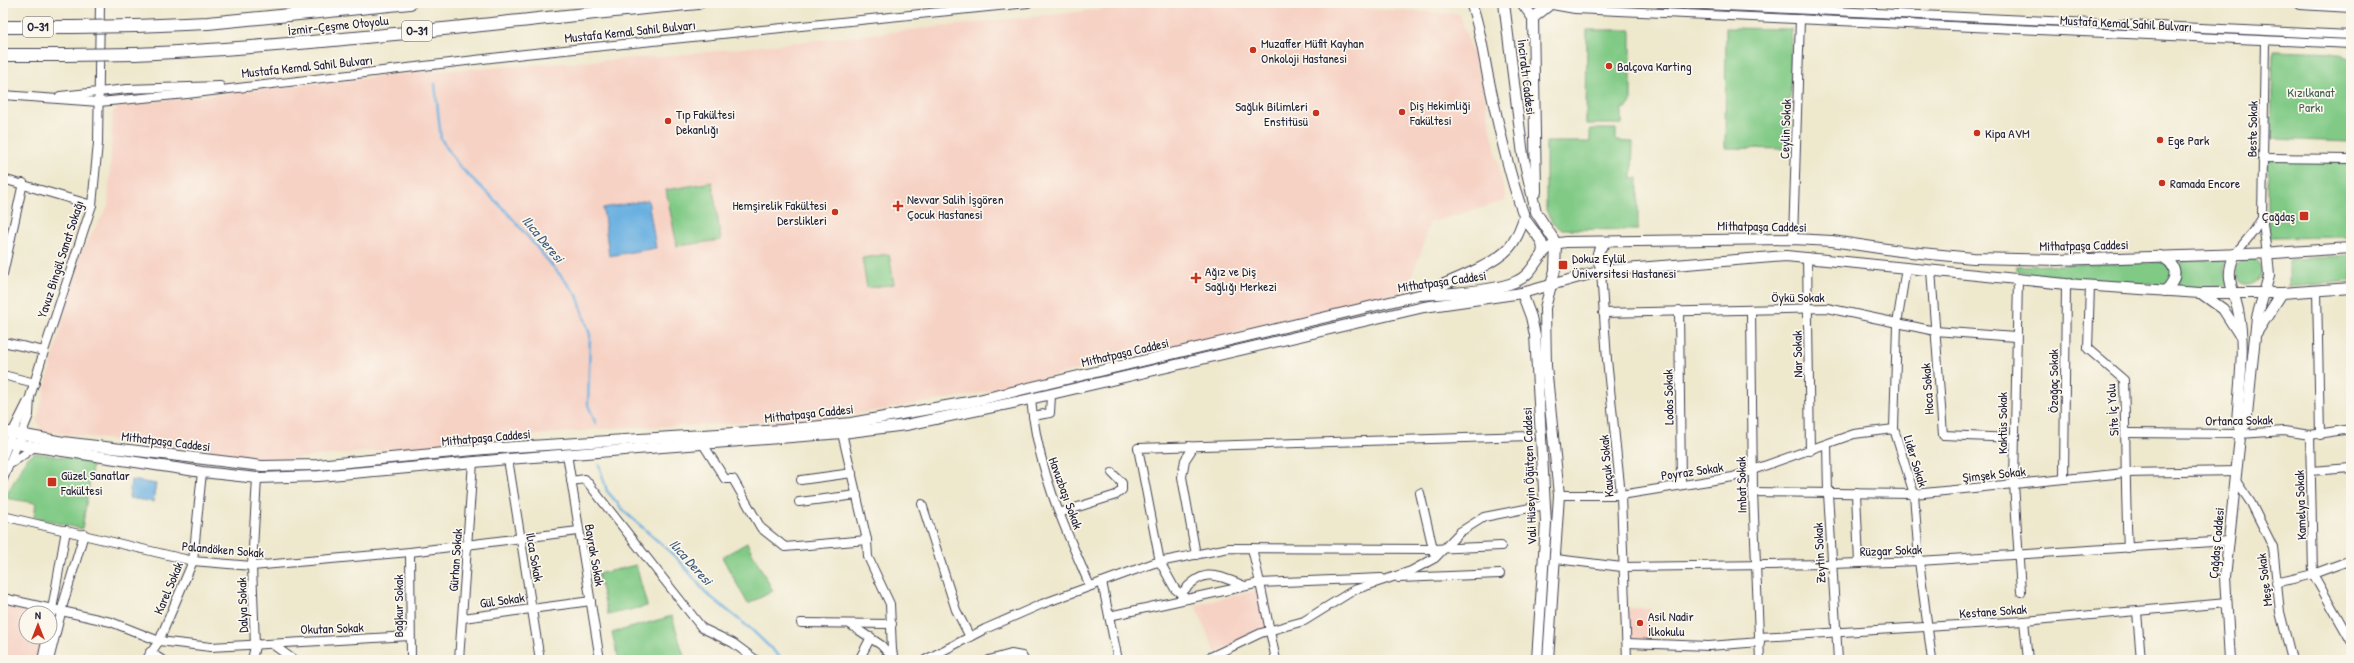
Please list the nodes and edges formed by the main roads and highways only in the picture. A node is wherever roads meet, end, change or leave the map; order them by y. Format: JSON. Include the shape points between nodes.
{"nodes":[{"id":1,"x":410,"y":3,"type":"edge"},
{"id":2,"x":698,"y":3,"type":"edge"},
{"id":3,"x":1471,"y":3,"type":"edge"},
{"id":4,"x":1522,"y":3,"type":"edge"},
{"id":5,"x":2300,"y":3,"type":"edge"},
{"id":6,"x":1544,"y":4,"type":"edge"},
{"id":7,"x":2351,"y":6,"type":"edge"},
{"id":8,"x":1504,"y":8,"type":"edge"},
{"id":9,"x":1532,"y":18,"type":"junction"},
{"id":10,"x":3,"y":27,"type":"edge"},
{"id":11,"x":3,"y":55,"type":"edge"},
{"id":12,"x":1523,"y":155,"type":"junction"},
{"id":13,"x":1536,"y":212,"type":"junction"},
{"id":14,"x":1524,"y":216,"type":"junction"},
{"id":15,"x":1606,"y":242,"type":"junction"},
{"id":16,"x":1556,"y":243,"type":"junction"},
{"id":17,"x":2351,"y":248,"type":"edge"},
{"id":18,"x":1543,"y":252,"type":"junction"},
{"id":19,"x":2267,"y":253,"type":"junction"},
{"id":20,"x":2236,"y":254,"type":"junction"},
{"id":21,"x":2159,"y":256,"type":"junction"},
{"id":22,"x":1604,"y":270,"type":"junction"},
{"id":23,"x":1552,"y":283,"type":"junction"},
{"id":24,"x":2351,"y":288,"type":"edge"},
{"id":25,"x":2164,"y":291,"type":"junction"},
{"id":26,"x":1522,"y":293,"type":"junction"},
{"id":27,"x":2200,"y":293,"type":"junction"},
{"id":28,"x":2234,"y":294,"type":"junction"},
{"id":29,"x":2264,"y":294,"type":"junction"},
{"id":30,"x":2282,"y":294,"type":"junction"},
{"id":31,"x":1419,"y":295,"type":"junction"},
{"id":32,"x":1424,"y":307,"type":"junction"},
{"id":33,"x":2255,"y":335,"type":"junction"},
{"id":34,"x":2242,"y":338,"type":"junction"},
{"id":35,"x":2241,"y":431,"type":"junction"},
{"id":36,"x":12,"y":433,"type":"edge"},
{"id":37,"x":5,"y":443,"type":"edge"},
{"id":38,"x":1537,"y":660,"type":"edge"},
{"id":39,"x":1548,"y":660,"type":"edge"},
{"id":40,"x":2230,"y":660,"type":"edge"}],
"edges":[{"from":1,"to":10,"type":"highway","name":"İzmir-Çeşme Otoyolu","number":"O-31","bridge":true,"via":[[208,23],[73,28]]},
{"from":2,"to":11,"type":"highway","name":"İzmir-Çeşme Otoyolu","number":"O-31","bridge":true,"via":[[208,51]]},
{"from":3,"to":14,"type":"main road"},
{"from":4,"to":9,"type":"main road"},
{"from":5,"to":7,"type":"highway"},
{"from":6,"to":9,"type":"main road"},
{"from":8,"to":12,"type":"main road","name":"İnciraltı Caddesi"},
{"from":9,"to":13,"type":"main road"},
{"from":12,"to":13,"type":"main road"},
{"from":12,"to":14,"type":"main road"},
{"from":13,"to":16,"type":"main road"},
{"from":14,"to":18,"type":"main road","via":[[1541,242]]},
{"from":14,"to":31,"type":"main road","via":[[1517,236],[1509,248],[1497,258]]},
{"from":15,"to":16,"type":"main road","name":"Mithatpaşa Caddesi"},
{"from":15,"to":21,"type":"main road","name":"Mithatpaşa Caddesi","via":[[1793,239],[1832,241],[1973,258],[2056,260]]},
{"from":15,"to":22,"type":"main road","via":[[1601,246],[1597,256]]},
{"from":16,"to":18,"type":"main road","name":"Mithatpaşa Caddesi"},
{"from":16,"to":23,"type":"main road","name":"Vali Hüseyin Öğütçen Caddesi"},
{"from":17,"to":19,"type":"main road"},
{"from":18,"to":26,"type":"main road","via":[[1524,284]]},
{"from":18,"to":31,"type":"main road","name":"Mithatpaşa Caddesi","via":[[1518,281],[1477,290]]},
{"from":19,"to":20,"type":"main road"},
{"from":19,"to":29,"type":"main road","via":[[2270,276]]},
{"from":20,"to":21,"type":"main road","name":"Mithatpaşa Caddesi"},
{"from":20,"to":28,"type":"main road","via":[[2228,273]]},
{"from":21,"to":25,"type":"main road","via":[[2169,262],[2175,270],[2174,279]]},
{"from":22,"to":23,"type":"main road","name":"Mithatpaşa Caddesi"},
{"from":22,"to":25,"type":"main road","name":"Mithatpaşa Caddesi","via":[[1786,256],[2066,284]]},
{"from":23,"to":26,"type":"main road","name":"Mithatpaşa Caddesi"},
{"from":23,"to":39,"type":"main road","name":"Vali Hüseyin Öğütçen Caddesi","via":[[1545,303],[1546,366],[1559,495]]},
{"from":24,"to":30,"type":"main road"},
{"from":25,"to":27,"type":"main road","name":"Mithatpaşa Caddesi"},
{"from":26,"to":32,"type":"main road","name":"Mithatpaşa Caddesi"},
{"from":26,"to":38,"type":"main road","name":"Vali Hüseyin Öğütçen Caddesi","via":[[1535,335],[1546,505]]},
{"from":27,"to":28,"type":"main road","name":"Mithatpaşa Caddesi"},
{"from":27,"to":34,"type":"main road","via":[[2224,309]]},
{"from":28,"to":29,"type":"main road"},
{"from":28,"to":34,"type":"main road","name":"Çağdaş Caddesi"},
{"from":29,"to":30,"type":"main road"},
{"from":29,"to":33,"type":"main road","name":"Çağdaş Caddesi"},
{"from":30,"to":33,"type":"main road"},
{"from":31,"to":32,"type":"main road"},
{"from":31,"to":36,"type":"main road","name":"Mithatpaşa Caddesi","via":[[974,401],[851,423],[805,428],[509,448],[317,465],[262,466],[63,442]]},
{"from":32,"to":37,"type":"main road","name":"Mithatpaşa Caddesi","via":[[1051,395],[906,425],[842,433],[508,458],[319,476],[257,478]]},
{"from":33,"to":35,"type":"main road","name":"Çağdaş Caddesi","via":[[2246,424]]},
{"from":34,"to":35,"type":"main road","name":"Çağdaş Caddesi","via":[[2237,423]]},
{"from":35,"to":40,"type":"main road","name":"Çağdaş Caddesi","via":[[2225,577]]}]}
